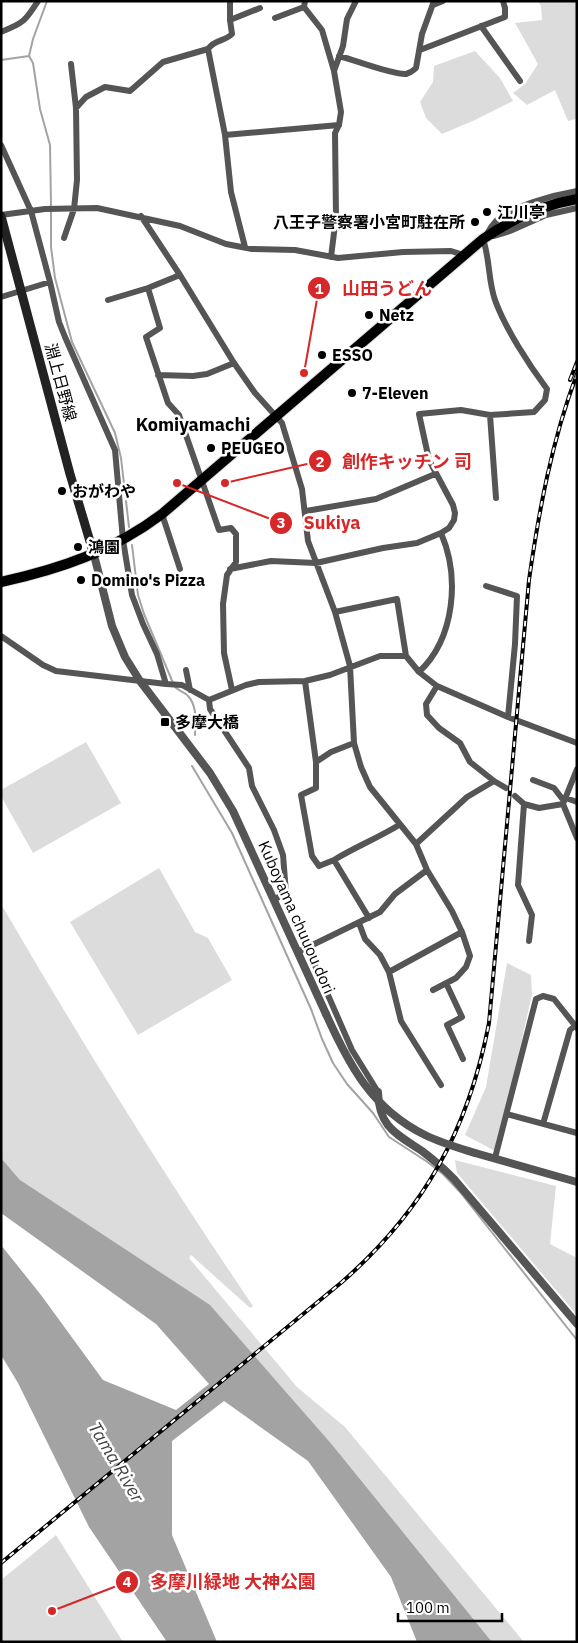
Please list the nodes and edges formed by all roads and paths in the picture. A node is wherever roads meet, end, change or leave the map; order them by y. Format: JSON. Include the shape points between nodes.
{"nodes":[{"id":1,"x":38,"y":1,"type":"edge"},
{"id":2,"x":230,"y":1,"type":"edge"},
{"id":3,"x":356,"y":1,"type":"edge"},
{"id":4,"x":443,"y":1,"type":"edge"},
{"id":5,"x":503,"y":1,"type":"edge"},
{"id":6,"x":434,"y":3,"type":"edge"},
{"id":7,"x":304,"y":4,"type":"edge"},
{"id":8,"x":260,"y":8,"type":"dead end"},
{"id":9,"x":275,"y":18,"type":"dead end"},
{"id":10,"x":230,"y":20,"type":"junction"},
{"id":11,"x":481,"y":26,"type":"junction"},
{"id":12,"x":1,"y":32,"type":"edge"},
{"id":13,"x":208,"y":49,"type":"junction"},
{"id":14,"x":420,"y":50,"type":"junction"},
{"id":15,"x":339,"y":56,"type":"junction"},
{"id":16,"x":72,"y":64,"type":"dead end"},
{"id":17,"x":334,"y":71,"type":"junction"},
{"id":18,"x":520,"y":81,"type":"dead end"},
{"id":19,"x":76,"y":108,"type":"junction"},
{"id":20,"x":338,"y":125,"type":"junction"},
{"id":21,"x":225,"y":135,"type":"junction"},
{"id":22,"x":1,"y":145,"type":"edge"},
{"id":23,"x":577,"y":191,"type":"edge"},
{"id":24,"x":577,"y":199,"type":"edge"},
{"id":25,"x":577,"y":208,"type":"edge"},
{"id":26,"x":74,"y":209,"type":"junction"},
{"id":27,"x":31,"y":211,"type":"junction"},
{"id":28,"x":1,"y":215,"type":"edge"},
{"id":29,"x":140,"y":216,"type":"junction"},
{"id":30,"x":64,"y":238,"type":"dead end"},
{"id":31,"x":483,"y":239,"type":"junction"},
{"id":32,"x":245,"y":247,"type":"junction"},
{"id":33,"x":464,"y":255,"type":"junction"},
{"id":34,"x":332,"y":257,"type":"junction"},
{"id":35,"x":180,"y":275,"type":"junction"},
{"id":36,"x":50,"y":282,"type":"junction"},
{"id":37,"x":148,"y":288,"type":"junction"},
{"id":38,"x":21,"y":291,"type":"junction"},
{"id":39,"x":1,"y":297,"type":"edge"},
{"id":40,"x":108,"y":300,"type":"dead end"},
{"id":41,"x":234,"y":363,"type":"junction"},
{"id":42,"x":158,"y":375,"type":"junction"},
{"id":43,"x":490,"y":415,"type":"junction"},
{"id":44,"x":276,"y":417,"type":"junction"},
{"id":45,"x":435,"y":474,"type":"junction"},
{"id":46,"x":202,"y":480,"type":"junction"},
{"id":47,"x":496,"y":498,"type":"dead end"},
{"id":48,"x":306,"y":511,"type":"junction"},
{"id":49,"x":162,"y":514,"type":"junction"},
{"id":50,"x":441,"y":533,"type":"junction"},
{"id":51,"x":123,"y":540,"type":"junction"},
{"id":52,"x":94,"y":554,"type":"junction"},
{"id":53,"x":316,"y":563,"type":"junction"},
{"id":54,"x":180,"y":568,"type":"dead end"},
{"id":55,"x":230,"y":569,"type":"junction"},
{"id":56,"x":1,"y":582,"type":"edge"},
{"id":57,"x":486,"y":586,"type":"dead end"},
{"id":58,"x":335,"y":612,"type":"junction"},
{"id":59,"x":1,"y":636,"type":"edge"},
{"id":60,"x":406,"y":656,"type":"junction"},
{"id":61,"x":350,"y":666,"type":"junction"},
{"id":62,"x":186,"y":670,"type":"dead end"},
{"id":63,"x":419,"y":672,"type":"junction"},
{"id":64,"x":140,"y":681,"type":"junction"},
{"id":65,"x":305,"y":681,"type":"junction"},
{"id":66,"x":166,"y":684,"type":"junction"},
{"id":67,"x":437,"y":686,"type":"junction"},
{"id":68,"x":190,"y":690,"type":"junction"},
{"id":69,"x":232,"y":690,"type":"junction"},
{"id":70,"x":209,"y":700,"type":"junction"},
{"id":71,"x":508,"y":717,"type":"junction"},
{"id":72,"x":354,"y":742,"type":"junction"},
{"id":73,"x":577,"y":743,"type":"edge"},
{"id":74,"x":316,"y":762,"type":"junction"},
{"id":75,"x":577,"y":769,"type":"edge"},
{"id":76,"x":533,"y":780,"type":"dead end"},
{"id":77,"x":494,"y":781,"type":"junction"},
{"id":78,"x":506,"y":788,"type":"dead end"},
{"id":79,"x":515,"y":796,"type":"dead end"},
{"id":80,"x":564,"y":801,"type":"junction"},
{"id":81,"x":577,"y":802,"type":"edge"},
{"id":82,"x":524,"y":804,"type":"junction"},
{"id":83,"x":399,"y":825,"type":"junction"},
{"id":84,"x":577,"y":838,"type":"edge"},
{"id":85,"x":416,"y":844,"type":"junction"},
{"id":86,"x":334,"y":860,"type":"junction"},
{"id":87,"x":427,"y":870,"type":"junction"},
{"id":88,"x":275,"y":900,"type":"junction"},
{"id":89,"x":369,"y":918,"type":"junction"},
{"id":90,"x":359,"y":923,"type":"junction"},
{"id":91,"x":462,"y":932,"type":"junction"},
{"id":92,"x":529,"y":941,"type":"dead end"},
{"id":93,"x":308,"y":947,"type":"junction"},
{"id":94,"x":298,"y":952,"type":"junction"},
{"id":95,"x":389,"y":972,"type":"junction"},
{"id":96,"x":446,"y":983,"type":"junction"},
{"id":97,"x":433,"y":990,"type":"dead end"},
{"id":98,"x":576,"y":1027,"type":"edge"},
{"id":99,"x":463,"y":1059,"type":"dead end"},
{"id":100,"x":441,"y":1085,"type":"dead end"},
{"id":101,"x":378,"y":1092,"type":"joint"},
{"id":102,"x":507,"y":1114,"type":"junction"},
{"id":103,"x":543,"y":1124,"type":"junction"},
{"id":104,"x":577,"y":1134,"type":"edge"},
{"id":105,"x":495,"y":1158,"type":"junction"},
{"id":106,"x":577,"y":1182,"type":"edge"},
{"id":107,"x":577,"y":1324,"type":"edge"}],
"edges":[{"from":1,"to":12,"type":"street","via":[[25,21]]},
{"from":2,"to":10,"type":"street"},
{"from":3,"to":15,"type":"street","via":[[346,19]]},
{"from":4,"to":6,"type":"street"},
{"from":5,"to":11,"type":"street","via":[[505,17]]},
{"from":6,"to":14,"type":"street","via":[[422,34]]},
{"from":7,"to":9,"type":"street"},
{"from":7,"to":17,"type":"street","via":[[322,30]]},
{"from":8,"to":10,"type":"street"},
{"from":10,"to":13,"type":"street","via":[[232,34],[212,43]]},
{"from":11,"to":14,"type":"street"},
{"from":11,"to":18,"type":"street"},
{"from":13,"to":19,"type":"street","via":[[164,62],[130,91],[105,87],[86,97]]},
{"from":13,"to":21,"type":"street"},
{"from":14,"to":15,"type":"street","via":[[416,68],[405,74]]},
{"from":15,"to":17,"type":"street"},
{"from":16,"to":19,"type":"street"},
{"from":17,"to":20,"type":"street","via":[[341,112]]},
{"from":19,"to":26,"type":"street"},
{"from":20,"to":21,"type":"street"},
{"from":20,"to":34,"type":"street","via":[[334,144],[336,216]]},
{"from":21,"to":32,"type":"street","via":[[231,192]]},
{"from":22,"to":27,"type":"street"},
{"from":23,"to":31,"type":"street","via":[[548,197],[512,211],[496,221]]},
{"from":24,"to":31,"type":"main road","via":[[523,215]]},
{"from":25,"to":31,"type":"street","via":[[546,215]]},
{"from":26,"to":27,"type":"street"},
{"from":26,"to":29,"type":"street","via":[[97,208]]},
{"from":26,"to":30,"type":"street"},
{"from":27,"to":28,"type":"street"},
{"from":27,"to":36,"type":"street"},
{"from":28,"to":38,"type":"main road","name":"淵上日野線"},
{"from":29,"to":32,"type":"street","via":[[180,226],[226,244]]},
{"from":29,"to":35,"type":"street"},
{"from":31,"to":33,"type":"main road"},
{"from":31,"to":43,"type":"street","via":[[495,298],[515,339],[547,389],[545,400],[534,412]]},
{"from":32,"to":34,"type":"street","via":[[295,250]]},
{"from":33,"to":34,"type":"street","via":[[451,251]]},
{"from":33,"to":44,"type":"main road"},
{"from":35,"to":37,"type":"street"},
{"from":35,"to":41,"type":"street"},
{"from":36,"to":38,"type":"street"},
{"from":36,"to":51,"type":"street","via":[[59,322],[115,450]]},
{"from":37,"to":40,"type":"street"},
{"from":37,"to":42,"type":"street","via":[[160,328],[146,337]]},
{"from":38,"to":39,"type":"street"},
{"from":38,"to":52,"type":"main road","name":"淵上日野線"},
{"from":41,"to":42,"type":"street","via":[[208,374]]},
{"from":41,"to":44,"type":"street"},
{"from":42,"to":46,"type":"street","via":[[168,403],[179,415]]},
{"from":43,"to":45,"type":"street","via":[[461,410],[418,414]]},
{"from":43,"to":47,"type":"street"},
{"from":44,"to":46,"type":"main road"},
{"from":44,"to":48,"type":"street","via":[[282,423]]},
{"from":45,"to":48,"type":"street","via":[[376,499]]},
{"from":45,"to":50,"type":"street","via":[[455,514],[450,528]]},
{"from":46,"to":49,"type":"main road"},
{"from":46,"to":55,"type":"street","via":[[219,530],[230,528],[236,534],[236,562]]},
{"from":48,"to":53,"type":"street","via":[[308,540]]},
{"from":49,"to":51,"type":"main road"},
{"from":49,"to":54,"type":"street"},
{"from":50,"to":53,"type":"street","via":[[417,542]]},
{"from":50,"to":63,"type":"street","via":[[449,557],[452,596],[442,640]]},
{"from":51,"to":52,"type":"main road"},
{"from":51,"to":66,"type":"street","via":[[132,594]]},
{"from":52,"to":56,"type":"main road","via":[[40,573]]},
{"from":52,"to":64,"type":"street","name":"Kuboyama chuuou dori","via":[[112,626]]},
{"from":53,"to":55,"type":"street","via":[[271,561]]},
{"from":53,"to":58,"type":"street"},
{"from":55,"to":69,"type":"street","via":[[223,604],[224,654]]},
{"from":57,"to":71,"type":"street","via":[[517,596]]},
{"from":58,"to":60,"type":"street","via":[[396,599]]},
{"from":58,"to":61,"type":"street"},
{"from":59,"to":64,"type":"street","via":[[56,670]]},
{"from":60,"to":61,"type":"street","via":[[380,656]]},
{"from":60,"to":63,"type":"street"},
{"from":61,"to":65,"type":"street"},
{"from":61,"to":72,"type":"street"},
{"from":62,"to":68,"type":"street"},
{"from":63,"to":67,"type":"street"},
{"from":64,"to":66,"type":"street"},
{"from":64,"to":88,"type":"street","name":"Kuboyama chuuou dori","via":[[222,791]]},
{"from":65,"to":69,"type":"street","via":[[259,682]]},
{"from":65,"to":74,"type":"street"},
{"from":66,"to":68,"type":"street","via":[[182,685]]},
{"from":67,"to":71,"type":"street"},
{"from":67,"to":77,"type":"street","via":[[426,704],[427,715],[460,743],[470,762]]},
{"from":68,"to":70,"type":"street"},
{"from":69,"to":70,"type":"street"},
{"from":70,"to":88,"type":"street","via":[[210,710],[250,768],[252,786],[283,855],[286,893]]},
{"from":71,"to":73,"type":"street"},
{"from":72,"to":74,"type":"street"},
{"from":72,"to":83,"type":"street","via":[[370,787]]},
{"from":74,"to":86,"type":"street","via":[[316,788],[301,796],[312,856],[319,866]]},
{"from":75,"to":80,"type":"street"},
{"from":76,"to":80,"type":"street","via":[[554,788]]},
{"from":77,"to":78,"type":"street"},
{"from":77,"to":85,"type":"street","via":[[466,797]]},
{"from":79,"to":82,"type":"street"},
{"from":80,"to":81,"type":"street"},
{"from":80,"to":82,"type":"street","via":[[540,808]]},
{"from":80,"to":84,"type":"street"},
{"from":82,"to":92,"type":"street","via":[[518,886],[532,915]]},
{"from":83,"to":85,"type":"street"},
{"from":83,"to":86,"type":"street"},
{"from":85,"to":87,"type":"street"},
{"from":86,"to":89,"type":"street"},
{"from":87,"to":89,"type":"street"},
{"from":87,"to":91,"type":"street"},
{"from":88,"to":94,"type":"street","name":"Kuboyama chuuou dori"},
{"from":89,"to":90,"type":"street"},
{"from":90,"to":93,"type":"street"},
{"from":90,"to":95,"type":"street"},
{"from":91,"to":95,"type":"street"},
{"from":91,"to":96,"type":"street","via":[[470,956],[466,967]]},
{"from":93,"to":94,"type":"street"},
{"from":93,"to":101,"type":"street","via":[[352,1050]]},
{"from":94,"to":105,"type":"street","name":"Kuboyama chuuou dori","bridge":true,"via":[[350,1064],[369,1091],[398,1119],[426,1136]]},
{"from":95,"to":100,"type":"street","via":[[401,1021]]},
{"from":96,"to":97,"type":"street"},
{"from":96,"to":99,"type":"street","via":[[462,1017],[447,1025]]},
{"from":98,"to":102,"type":"street","via":[[554,999],[543,996],[536,999]]},
{"from":98,"to":103,"type":"street","via":[[570,1030]]},
{"from":101,"to":107,"type":"street","via":[[379,1106],[390,1129],[454,1179]]},
{"from":102,"to":103,"type":"street"},
{"from":102,"to":105,"type":"street"},
{"from":103,"to":104,"type":"street"},
{"from":105,"to":106,"type":"street","name":"Kuboyama chuuou dori"}]}
